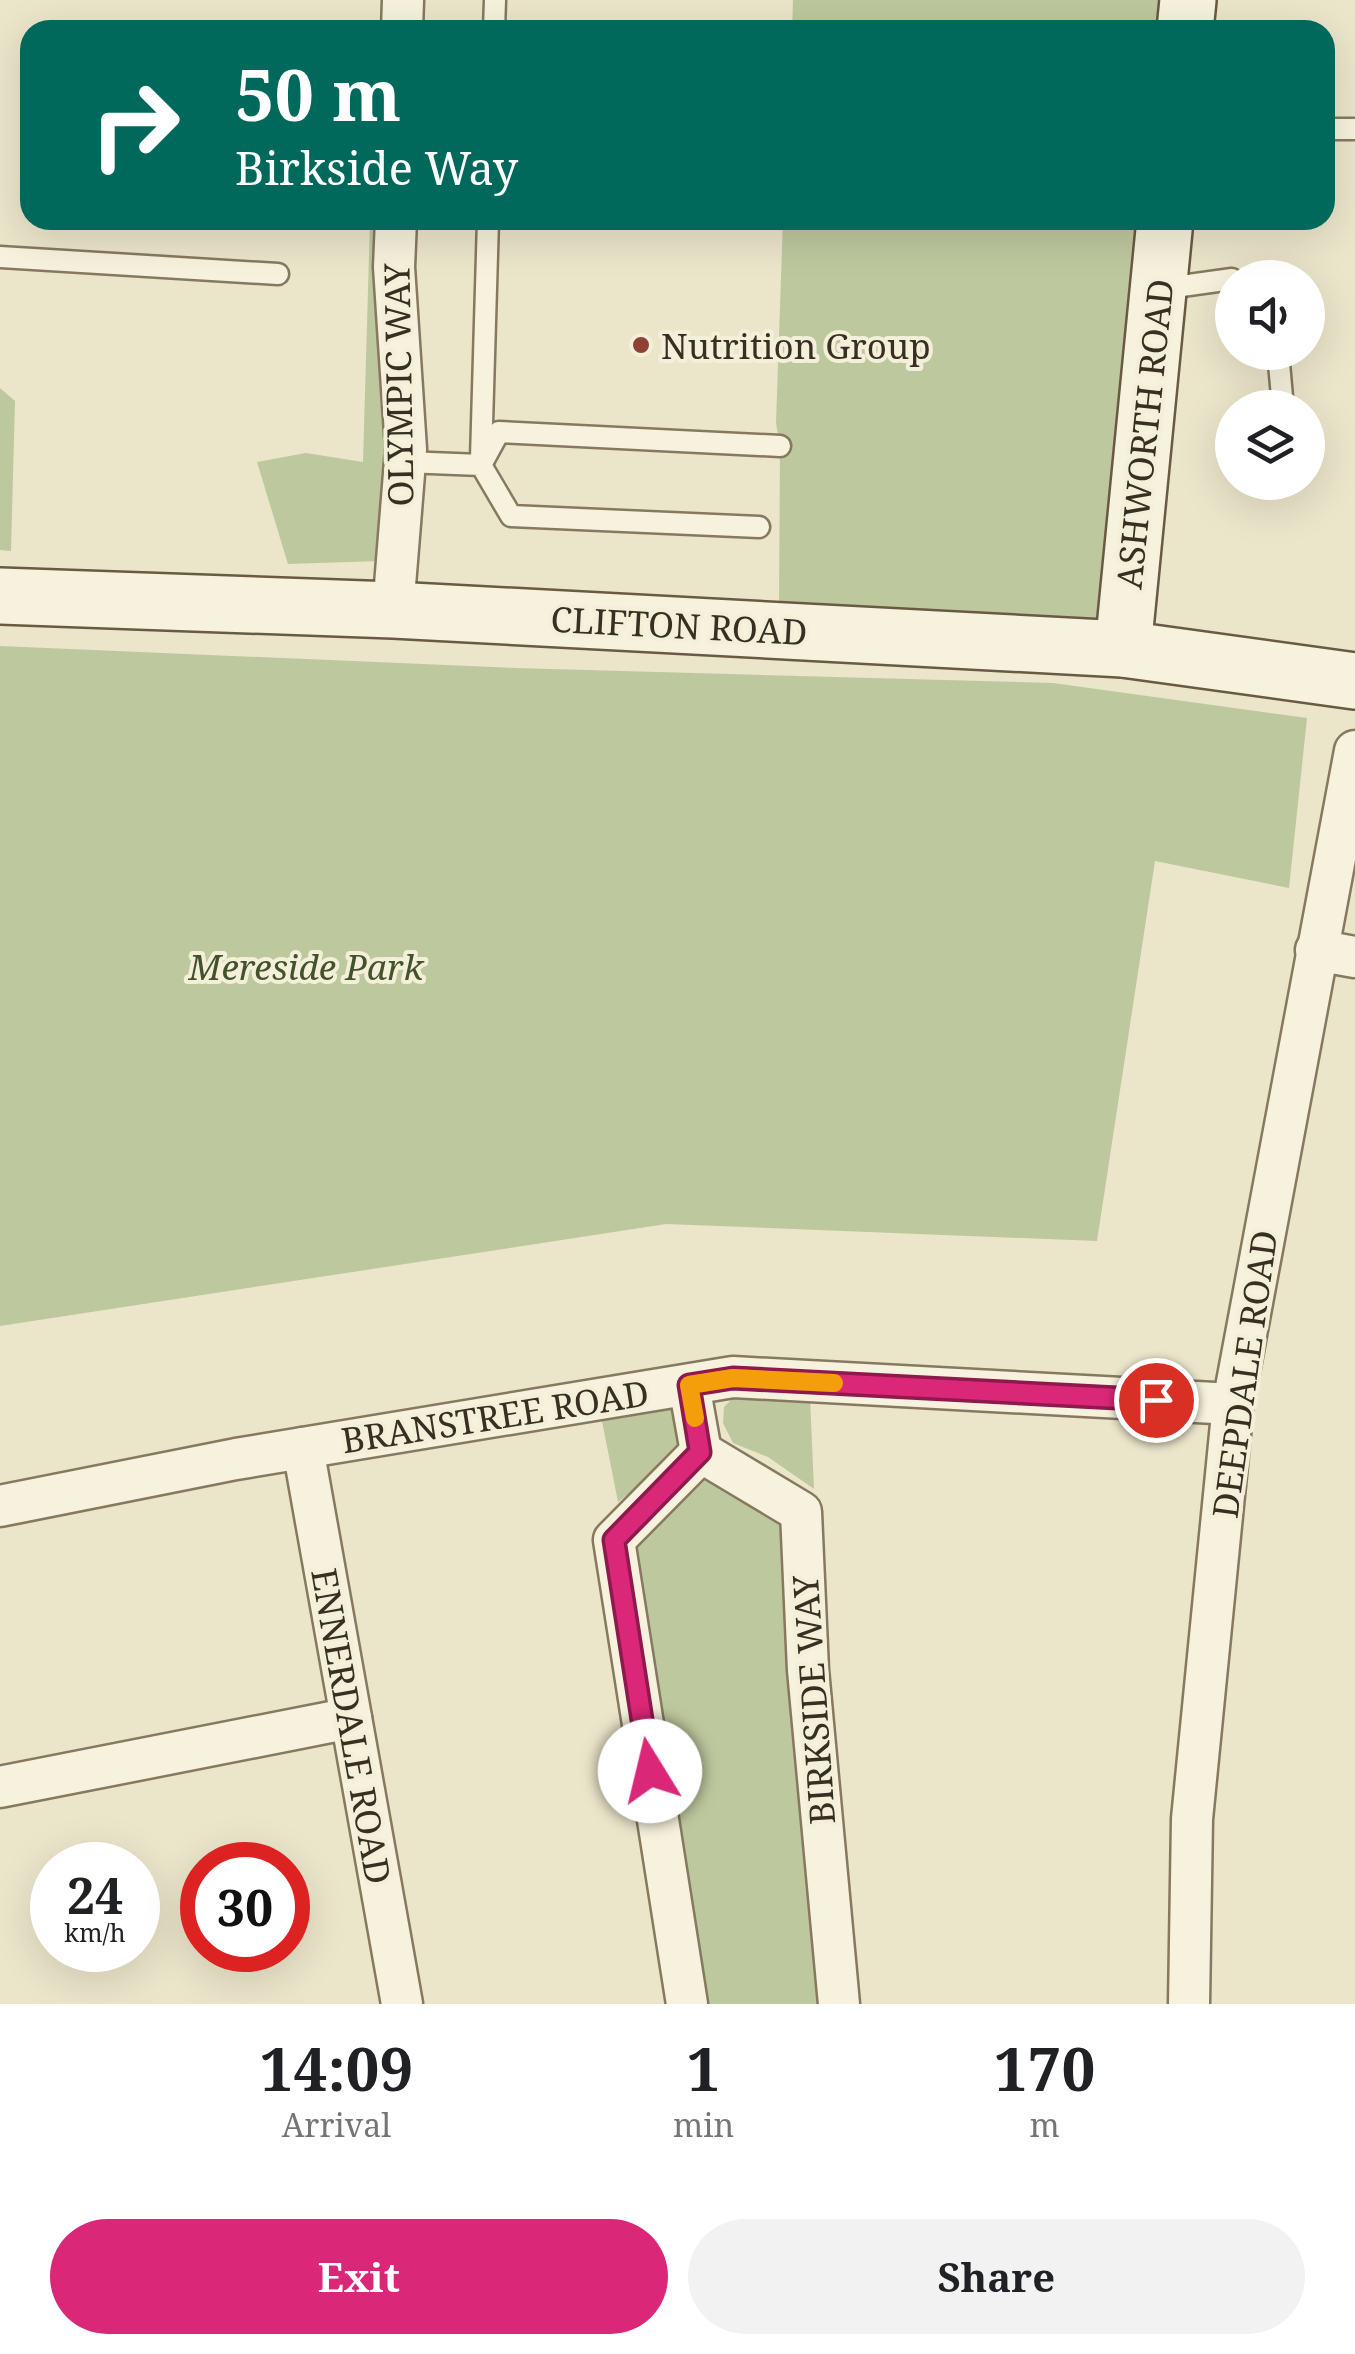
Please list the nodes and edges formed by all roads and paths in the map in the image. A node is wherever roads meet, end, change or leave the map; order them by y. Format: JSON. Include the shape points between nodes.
{"nodes":[{"id":1,"x":396,"y":230,"type":"edge"},
{"id":2,"x":488,"y":230,"type":"edge"},
{"id":3,"x":1164,"y":230,"type":"edge"},
{"id":4,"x":0,"y":256,"type":"edge"},
{"id":5,"x":278,"y":274,"type":"dead end"},
{"id":6,"x":1215,"y":282,"type":"edge"},
{"id":7,"x":1158,"y":290,"type":"junction"},
{"id":8,"x":780,"y":446,"type":"dead end"},
{"id":9,"x":404,"y":462,"type":"junction"},
{"id":10,"x":481,"y":465,"type":"junction"},
{"id":11,"x":759,"y":527,"type":"dead end"},
{"id":12,"x":0,"y":596,"type":"edge"},
{"id":13,"x":394,"y":610,"type":"junction"},
{"id":14,"x":1123,"y":649,"type":"junction"},
{"id":15,"x":1355,"y":681,"type":"edge"},
{"id":16,"x":1355,"y":750,"type":"edge"},
{"id":17,"x":1336,"y":954,"type":"edge"},
{"id":18,"x":689,"y":1385,"type":"junction"},
{"id":19,"x":1234,"y":1404,"type":"junction"},
{"id":20,"x":303,"y":1448,"type":"junction"},
{"id":21,"x":700,"y":1452,"type":"junction"},
{"id":22,"x":0,"y":1506,"type":"edge"},
{"id":23,"x":351,"y":1718,"type":"junction"},
{"id":24,"x":0,"y":1787,"type":"edge"},
{"id":25,"x":402,"y":2004,"type":"edge"},
{"id":26,"x":687,"y":2004,"type":"edge"},
{"id":27,"x":839,"y":2004,"type":"edge"},
{"id":28,"x":1189,"y":2004,"type":"edge"}],
"edges":[{"from":1,"to":9,"type":"street","name":"OLYMPIC WAY"},
{"from":2,"to":10,"type":"lane"},
{"from":3,"to":7,"type":"street","name":"ASHWORTH ROAD"},
{"from":4,"to":5,"type":"lane"},
{"from":6,"to":7,"type":"lane"},
{"from":7,"to":14,"type":"street","name":"ASHWORTH ROAD"},
{"from":8,"to":10,"type":"lane","via":[[499,432]]},
{"from":9,"to":10,"type":"lane"},
{"from":9,"to":13,"type":"street","name":"OLYMPIC WAY"},
{"from":10,"to":11,"type":"lane","via":[[511,516]]},
{"from":12,"to":13,"type":"street","name":"CLIFTON ROAD"},
{"from":13,"to":14,"type":"street","name":"CLIFTON ROAD"},
{"from":14,"to":15,"type":"street","name":"CLIFTON ROAD"},
{"from":16,"to":17,"type":"street","name":"DEEPDALE ROAD"},
{"from":17,"to":19,"type":"street","name":"DEEPDALE ROAD"},
{"from":18,"to":19,"type":"street","name":"BRANSTREE ROAD","via":[[733,1378]]},
{"from":18,"to":20,"type":"street","name":"BRANSTREE ROAD"},
{"from":18,"to":21,"type":"street"},
{"from":19,"to":28,"type":"street","name":"DEEPDALE ROAD","via":[[1192,1819]]},
{"from":20,"to":22,"type":"street","name":"BRANSTREE ROAD"},
{"from":20,"to":23,"type":"street","name":"ENNERDALE ROAD"},
{"from":21,"to":26,"type":"street","via":[[614,1540]]},
{"from":21,"to":27,"type":"street","name":"BIRKSIDE WAY","via":[[801,1512]]},
{"from":23,"to":24,"type":"street"},
{"from":23,"to":25,"type":"street","name":"ENNERDALE ROAD"}]}
